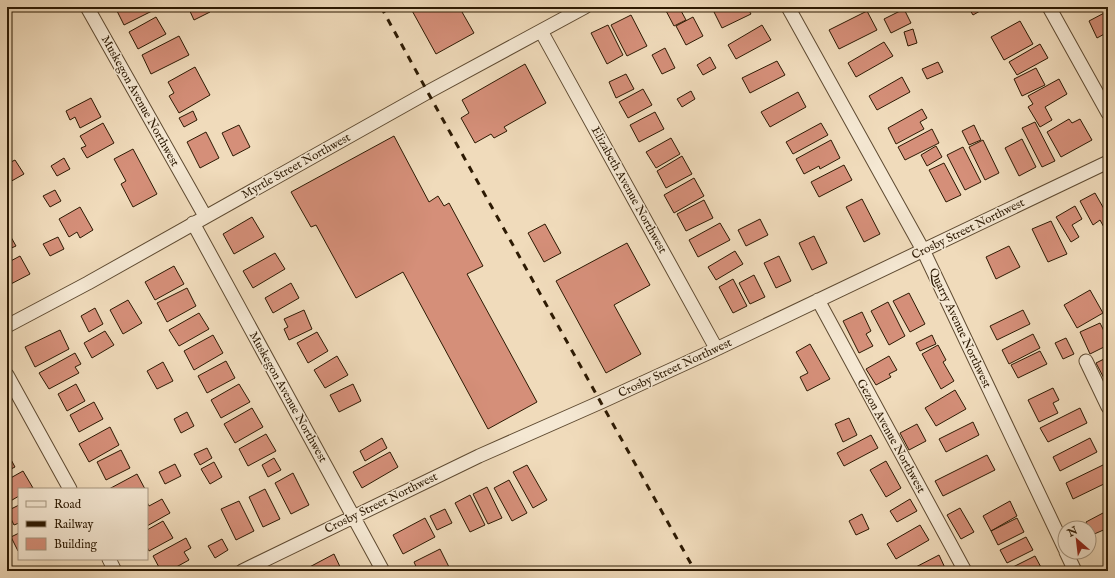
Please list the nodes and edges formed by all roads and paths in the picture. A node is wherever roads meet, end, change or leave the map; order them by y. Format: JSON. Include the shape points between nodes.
{"nodes":[{"id":1,"x":87,"y":7,"type":"edge"},
{"id":2,"x":585,"y":7,"type":"edge"},
{"id":3,"x":788,"y":7,"type":"edge"},
{"id":4,"x":1049,"y":7,"type":"edge"},
{"id":5,"x":541,"y":31,"type":"junction"},
{"id":6,"x":1108,"y":113,"type":"edge"},
{"id":7,"x":1108,"y":162,"type":"edge"},
{"id":8,"x":205,"y":216,"type":"junction"},
{"id":9,"x":193,"y":223,"type":"junction"},
{"id":10,"x":923,"y":250,"type":"junction"},
{"id":11,"x":818,"y":300,"type":"junction"},
{"id":12,"x":7,"y":326,"type":"edge"},
{"id":13,"x":716,"y":348,"type":"junction"},
{"id":14,"x":1086,"y":361,"type":"dead end"},
{"id":15,"x":7,"y":375,"type":"edge"},
{"id":16,"x":1108,"y":407,"type":"edge"},
{"id":17,"x":69,"y":488,"type":"edge"},
{"id":18,"x":353,"y":517,"type":"junction"},
{"id":19,"x":1057,"y":532,"type":"edge"},
{"id":20,"x":110,"y":560,"type":"edge"},
{"id":21,"x":1070,"y":560,"type":"edge"},
{"id":22,"x":115,"y":571,"type":"edge"},
{"id":23,"x":242,"y":571,"type":"edge"},
{"id":24,"x":383,"y":571,"type":"edge"},
{"id":25,"x":965,"y":571,"type":"edge"},
{"id":26,"x":1075,"y":571,"type":"edge"}],
"edges":[{"from":1,"to":8,"type":"street","name":"Muskegon Avenue Northwest"},
{"from":2,"to":5,"type":"street","name":"Myrtle Street Northwest"},
{"from":3,"to":10,"type":"street","name":"Quarry Avenue Northwest"},
{"from":4,"to":6,"type":"street"},
{"from":5,"to":8,"type":"street","name":"Myrtle Street Northwest"},
{"from":5,"to":13,"type":"street","name":"Elizabeth Avenue Northwest"},
{"from":7,"to":10,"type":"street","name":"Crosby Street Northwest"},
{"from":8,"to":9,"type":"street","name":"Myrtle Street Northwest"},
{"from":9,"to":12,"type":"street","name":"Myrtle Street Northwest"},
{"from":9,"to":18,"type":"street","name":"Muskegon Avenue Northwest"},
{"from":10,"to":11,"type":"street","name":"Crosby Street Northwest"},
{"from":10,"to":19,"type":"street","name":"Quarry Avenue Northwest"},
{"from":11,"to":13,"type":"street","name":"Crosby Street Northwest"},
{"from":11,"to":25,"type":"street","name":"Gezon Avenue Northwest"},
{"from":13,"to":18,"type":"street","name":"Crosby Street Northwest","via":[[478,456]]},
{"from":14,"to":16,"type":"street"},
{"from":15,"to":17,"type":"street"},
{"from":18,"to":23,"type":"street","name":"Crosby Street Northwest"},
{"from":18,"to":24,"type":"street","name":"Muskegon Avenue Northwest"},
{"from":20,"to":22,"type":"street"},
{"from":21,"to":26,"type":"street"}]}
